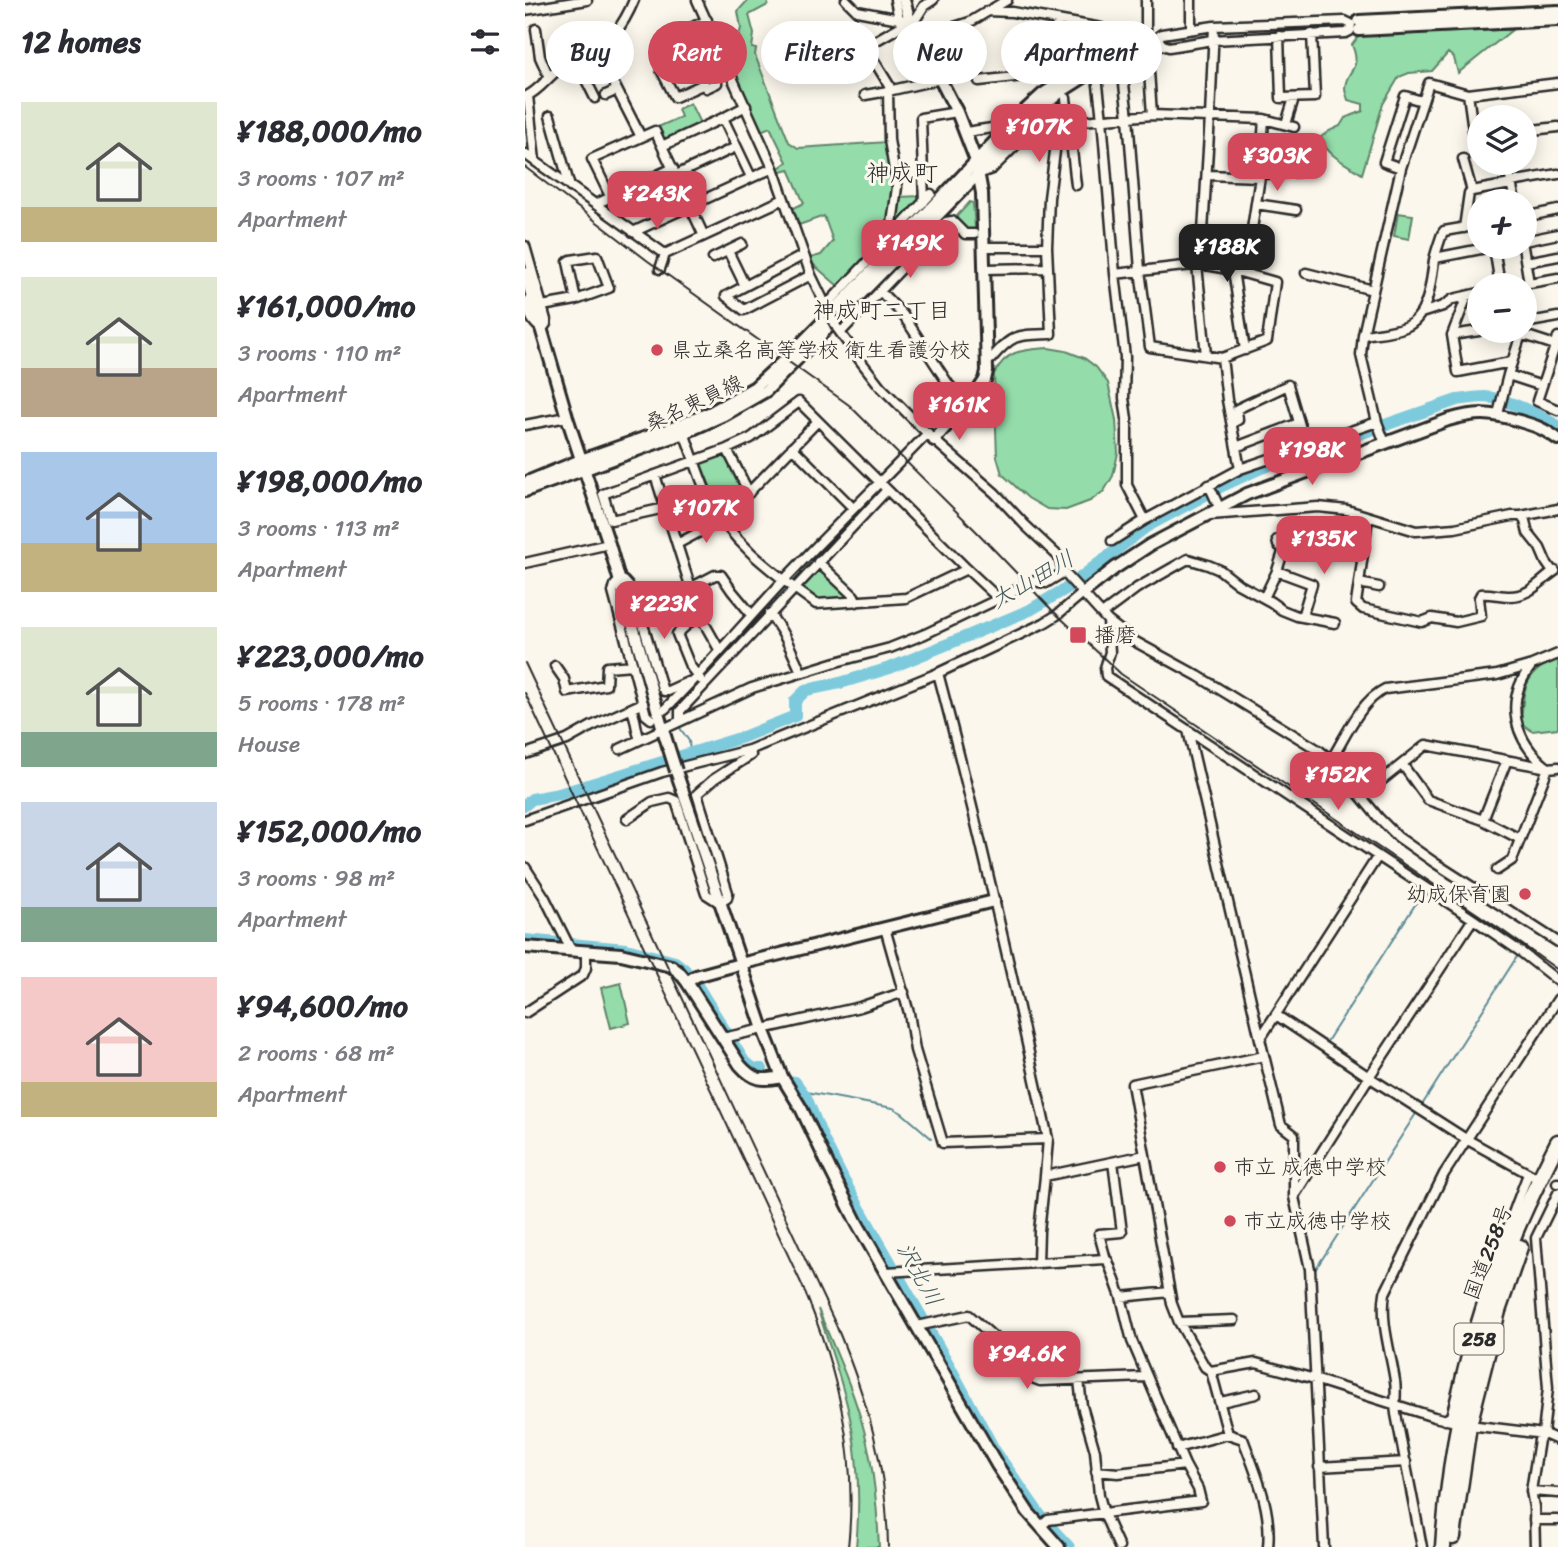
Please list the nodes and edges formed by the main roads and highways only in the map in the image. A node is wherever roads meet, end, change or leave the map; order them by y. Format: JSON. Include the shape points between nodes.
{"nodes":[{"id":1,"x":1558,"y":1142,"type":"edge"},
{"id":2,"x":1558,"y":1163,"type":"edge"},
{"id":3,"x":1457,"y":1422,"type":"junction"},
{"id":4,"x":1443,"y":1547,"type":"edge"},
{"id":5,"x":1452,"y":1547,"type":"edge"}],
"edges":[{"from":1,"to":3,"type":"highway","name":"国道258号","number":"258","via":[[1501,1269]]},
{"from":2,"to":3,"type":"highway","name":"国道258号","number":"258","via":[[1511,1270]]},
{"from":3,"to":4,"type":"highway","name":"国道258号","number":"258"},
{"from":3,"to":5,"type":"highway","name":"国道258号","number":"258"}]}
